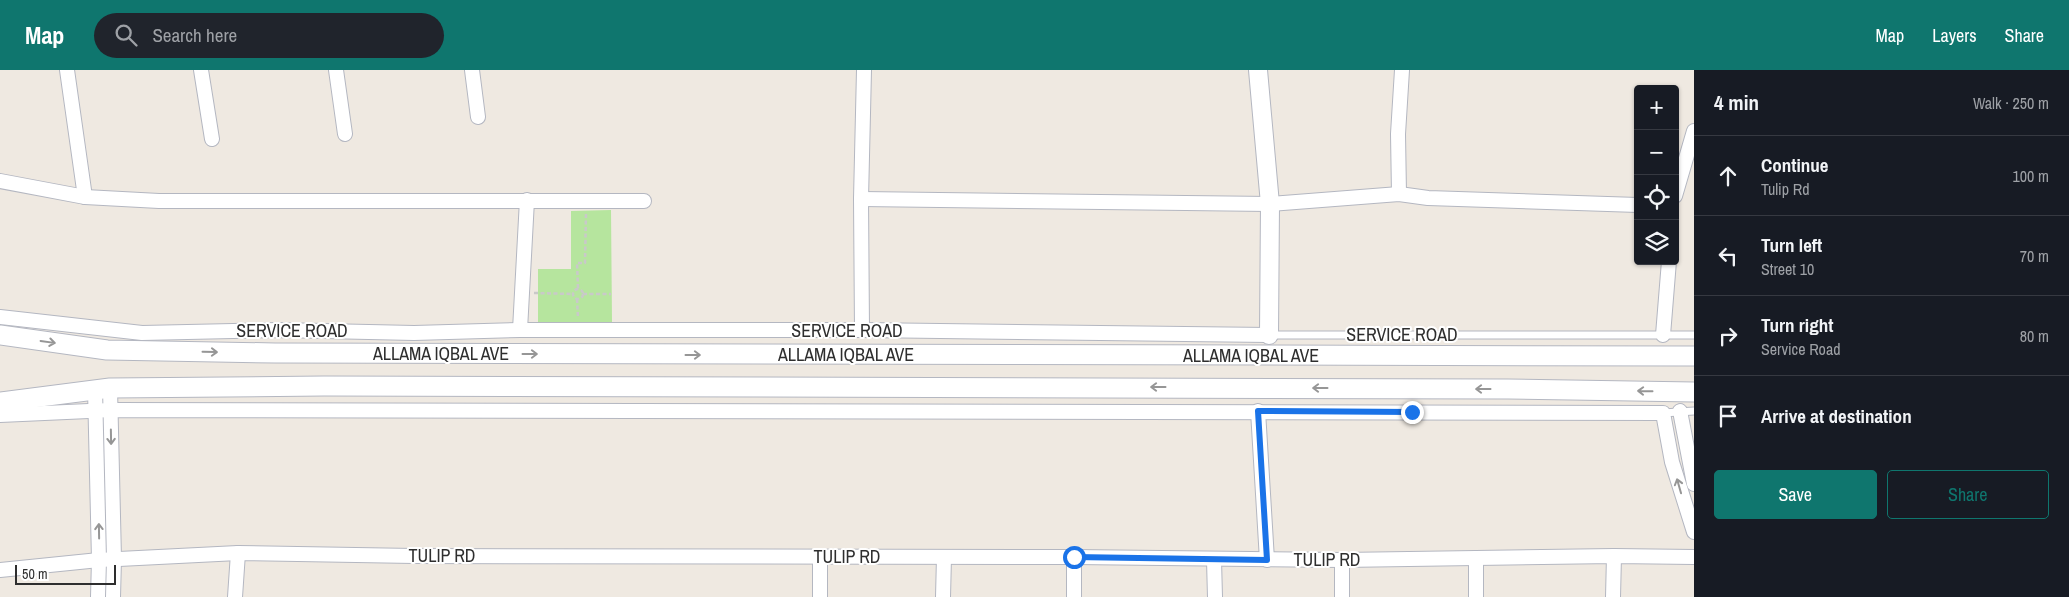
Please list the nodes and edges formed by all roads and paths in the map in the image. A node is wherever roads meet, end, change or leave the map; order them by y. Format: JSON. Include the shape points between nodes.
{"nodes":[{"id":1,"x":66,"y":70,"type":"edge"},
{"id":2,"x":201,"y":70,"type":"edge"},
{"id":3,"x":336,"y":70,"type":"edge"},
{"id":4,"x":472,"y":70,"type":"edge"},
{"id":5,"x":864,"y":70,"type":"edge"},
{"id":6,"x":1258,"y":70,"type":"edge"},
{"id":7,"x":1402,"y":70,"type":"edge"},
{"id":8,"x":478,"y":116,"type":"dead end"},
{"id":9,"x":1694,"y":131,"type":"edge"},
{"id":10,"x":345,"y":134,"type":"dead end"},
{"id":11,"x":212,"y":139,"type":"dead end"},
{"id":12,"x":0,"y":181,"type":"edge"},
{"id":13,"x":1679,"y":182,"type":"edge"},
{"id":14,"x":1399,"y":194,"type":"junction"},
{"id":15,"x":85,"y":197,"type":"junction"},
{"id":16,"x":861,"y":199,"type":"junction"},
{"id":17,"x":527,"y":200,"type":"junction"},
{"id":18,"x":586,"y":200,"type":"junction"},
{"id":19,"x":644,"y":200,"type":"dead end"},
{"id":20,"x":1270,"y":204,"type":"junction"},
{"id":21,"x":1634,"y":205,"type":"edge"},
{"id":22,"x":1668,"y":265,"type":"edge"},
{"id":23,"x":578,"y":288,"type":"junction"},
{"id":24,"x":522,"y":293,"type":"junction"},
{"id":25,"x":572,"y":294,"type":"junction"},
{"id":26,"x":583,"y":294,"type":"junction"},
{"id":27,"x":611,"y":294,"type":"dead end"},
{"id":28,"x":577,"y":299,"type":"junction"},
{"id":29,"x":0,"y":317,"type":"edge"},
{"id":30,"x":520,"y":330,"type":"junction"},
{"id":31,"x":578,"y":330,"type":"junction"},
{"id":32,"x":862,"y":330,"type":"junction"},
{"id":33,"x":0,"y":335,"type":"edge"},
{"id":34,"x":1269,"y":335,"type":"junction"},
{"id":35,"x":1663,"y":335,"type":"junction"},
{"id":36,"x":1694,"y":335,"type":"edge"},
{"id":37,"x":1694,"y":356,"type":"edge"},
{"id":38,"x":102,"y":389,"type":"junction"},
{"id":39,"x":1694,"y":392,"type":"edge"},
{"id":40,"x":0,"y":402,"type":"edge"},
{"id":41,"x":96,"y":410,"type":"junction"},
{"id":42,"x":111,"y":410,"type":"junction"},
{"id":43,"x":1258,"y":411,"type":"junction"},
{"id":44,"x":1687,"y":411,"type":"edge"},
{"id":45,"x":1663,"y":413,"type":"junction"},
{"id":46,"x":0,"y":415,"type":"edge"},
{"id":47,"x":1694,"y":484,"type":"edge"},
{"id":48,"x":1694,"y":532,"type":"edge"},
{"id":49,"x":238,"y":553,"type":"junction"},
{"id":50,"x":1614,"y":556,"type":"junction"},
{"id":51,"x":820,"y":557,"type":"junction"},
{"id":52,"x":944,"y":557,"type":"junction"},
{"id":53,"x":1074,"y":557,"type":"junction"},
{"id":54,"x":1694,"y":557,"type":"edge"},
{"id":55,"x":1476,"y":558,"type":"junction"},
{"id":56,"x":114,"y":559,"type":"junction"},
{"id":57,"x":99,"y":560,"type":"junction"},
{"id":58,"x":1214,"y":560,"type":"junction"},
{"id":59,"x":1267,"y":560,"type":"junction"},
{"id":60,"x":1342,"y":560,"type":"junction"},
{"id":61,"x":0,"y":570,"type":"edge"},
{"id":62,"x":98,"y":597,"type":"edge"},
{"id":63,"x":113,"y":597,"type":"edge"},
{"id":64,"x":235,"y":597,"type":"edge"},
{"id":65,"x":820,"y":597,"type":"edge"},
{"id":66,"x":943,"y":597,"type":"edge"},
{"id":67,"x":1074,"y":597,"type":"edge"},
{"id":68,"x":1214,"y":597,"type":"edge"},
{"id":69,"x":1342,"y":597,"type":"edge"},
{"id":70,"x":1476,"y":597,"type":"edge"},
{"id":71,"x":1614,"y":597,"type":"edge"}],
"edges":[{"from":1,"to":15,"type":"street"},
{"from":2,"to":11,"type":"street"},
{"from":3,"to":10,"type":"street"},
{"from":4,"to":8,"type":"street"},
{"from":5,"to":16,"type":"street"},
{"from":6,"to":20,"type":"street"},
{"from":7,"to":14,"type":"street"},
{"from":9,"to":13,"type":"street"},
{"from":12,"to":15,"type":"street"},
{"from":14,"to":20,"type":"street"},
{"from":14,"to":21,"type":"street","via":[[1428,198]]},
{"from":15,"to":17,"type":"street","via":[[159,201]]},
{"from":16,"to":20,"type":"street"},
{"from":16,"to":32,"type":"street"},
{"from":17,"to":18,"type":"street"},
{"from":17,"to":24,"type":"street"},
{"from":18,"to":19,"type":"street"},
{"from":18,"to":23,"type":"path","via":[[584,263],[577,263]]},
{"from":20,"to":34,"type":"street"},
{"from":22,"to":35,"type":"street"},
{"from":23,"to":25,"type":"path"},
{"from":23,"to":26,"type":"path"},
{"from":24,"to":25,"type":"path"},
{"from":24,"to":30,"type":"street"},
{"from":25,"to":28,"type":"path"},
{"from":26,"to":27,"type":"path"},
{"from":26,"to":28,"type":"path"},
{"from":28,"to":31,"type":"path"},
{"from":29,"to":30,"type":"street","name":"SERVICE ROAD","via":[[142,332]]},
{"from":30,"to":31,"type":"street","name":"SERVICE ROAD"},
{"from":31,"to":32,"type":"street","name":"SERVICE ROAD"},
{"from":32,"to":34,"type":"street","name":"SERVICE ROAD"},
{"from":33,"to":37,"type":"main road","name":"ALLAMA IQBAL AVE","one_way":true,"via":[[107,350],[275,353]]},
{"from":34,"to":35,"type":"lane","name":"SERVICE ROAD"},
{"from":35,"to":36,"type":"lane","name":"SERVICE ROAD"},
{"from":39,"to":38,"type":"main road","name":"ALLAMA IQBAL AVE","one_way":true,"via":[[1156,387],[324,386]]},
{"from":38,"to":40,"type":"main road","name":"ALLAMA IQBAL AVE"},
{"from":38,"to":41,"type":"street"},
{"from":38,"to":42,"type":"street"},
{"from":41,"to":42,"type":"street"},
{"from":41,"to":46,"type":"street"},
{"from":57,"to":41,"type":"street","one_way":true},
{"from":42,"to":43,"type":"street"},
{"from":42,"to":56,"type":"street","one_way":true},
{"from":43,"to":45,"type":"street"},
{"from":43,"to":59,"type":"street"},
{"from":44,"to":45,"type":"lane"},
{"from":44,"to":47,"type":"street"},
{"from":48,"to":45,"type":"street","one_way":true,"via":[[1672,462]]},
{"from":49,"to":51,"type":"street","name":"TULIP RD"},
{"from":49,"to":56,"type":"street","name":"TULIP RD"},
{"from":49,"to":64,"type":"street"},
{"from":50,"to":54,"type":"street","name":"TULIP RD"},
{"from":50,"to":55,"type":"street","name":"TULIP RD"},
{"from":50,"to":71,"type":"street"},
{"from":51,"to":52,"type":"street","name":"TULIP RD"},
{"from":51,"to":65,"type":"street"},
{"from":52,"to":53,"type":"street","name":"TULIP RD"},
{"from":52,"to":66,"type":"street"},
{"from":53,"to":58,"type":"street","name":"TULIP RD"},
{"from":53,"to":67,"type":"street"},
{"from":55,"to":60,"type":"street","name":"TULIP RD"},
{"from":55,"to":70,"type":"street"},
{"from":56,"to":57,"type":"street","name":"TULIP RD"},
{"from":56,"to":63,"type":"street"},
{"from":57,"to":61,"type":"street","name":"TULIP RD"},
{"from":57,"to":62,"type":"street"},
{"from":58,"to":59,"type":"street","name":"TULIP RD"},
{"from":58,"to":68,"type":"street"},
{"from":59,"to":60,"type":"street","name":"TULIP RD"},
{"from":60,"to":69,"type":"street"}]}
